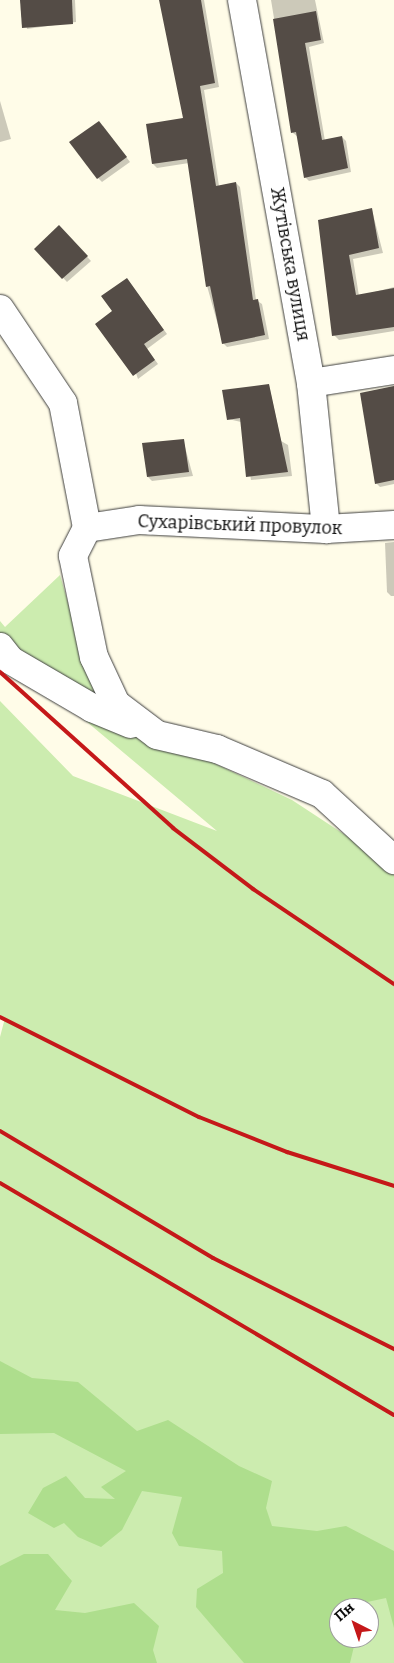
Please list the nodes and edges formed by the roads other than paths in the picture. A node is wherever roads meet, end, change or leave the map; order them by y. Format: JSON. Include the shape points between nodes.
{"nodes":[{"id":1,"x":242,"y":0,"type":"edge"},
{"id":2,"x":0,"y":309,"type":"edge"},
{"id":3,"x":394,"y":370,"type":"edge"},
{"id":4,"x":311,"y":383,"type":"junction"},
{"id":5,"x":394,"y":525,"type":"edge"},
{"id":6,"x":87,"y":528,"type":"junction"},
{"id":7,"x":326,"y":529,"type":"junction"},
{"id":8,"x":0,"y":647,"type":"edge"},
{"id":9,"x":157,"y":735,"type":"junction"},
{"id":10,"x":394,"y":860,"type":"edge"}],
"edges":[{"from":1,"to":4,"type":"street","name":"Жутівська вулиця"},
{"from":2,"to":6,"type":"street","via":[[63,403]]},
{"from":3,"to":4,"type":"street"},
{"from":4,"to":7,"type":"street","name":"Жутівська вулиця"},
{"from":5,"to":7,"type":"street","name":"Сухарівський провулок"},
{"from":6,"to":7,"type":"street","name":"Сухарівський провулок","via":[[139,520]]},
{"from":6,"to":9,"type":"street","via":[[73,556],[94,658],[116,704]]},
{"from":8,"to":9,"type":"street","via":[[10,660],[92,708]]},
{"from":9,"to":10,"type":"street","via":[[217,749],[322,794]]}]}
